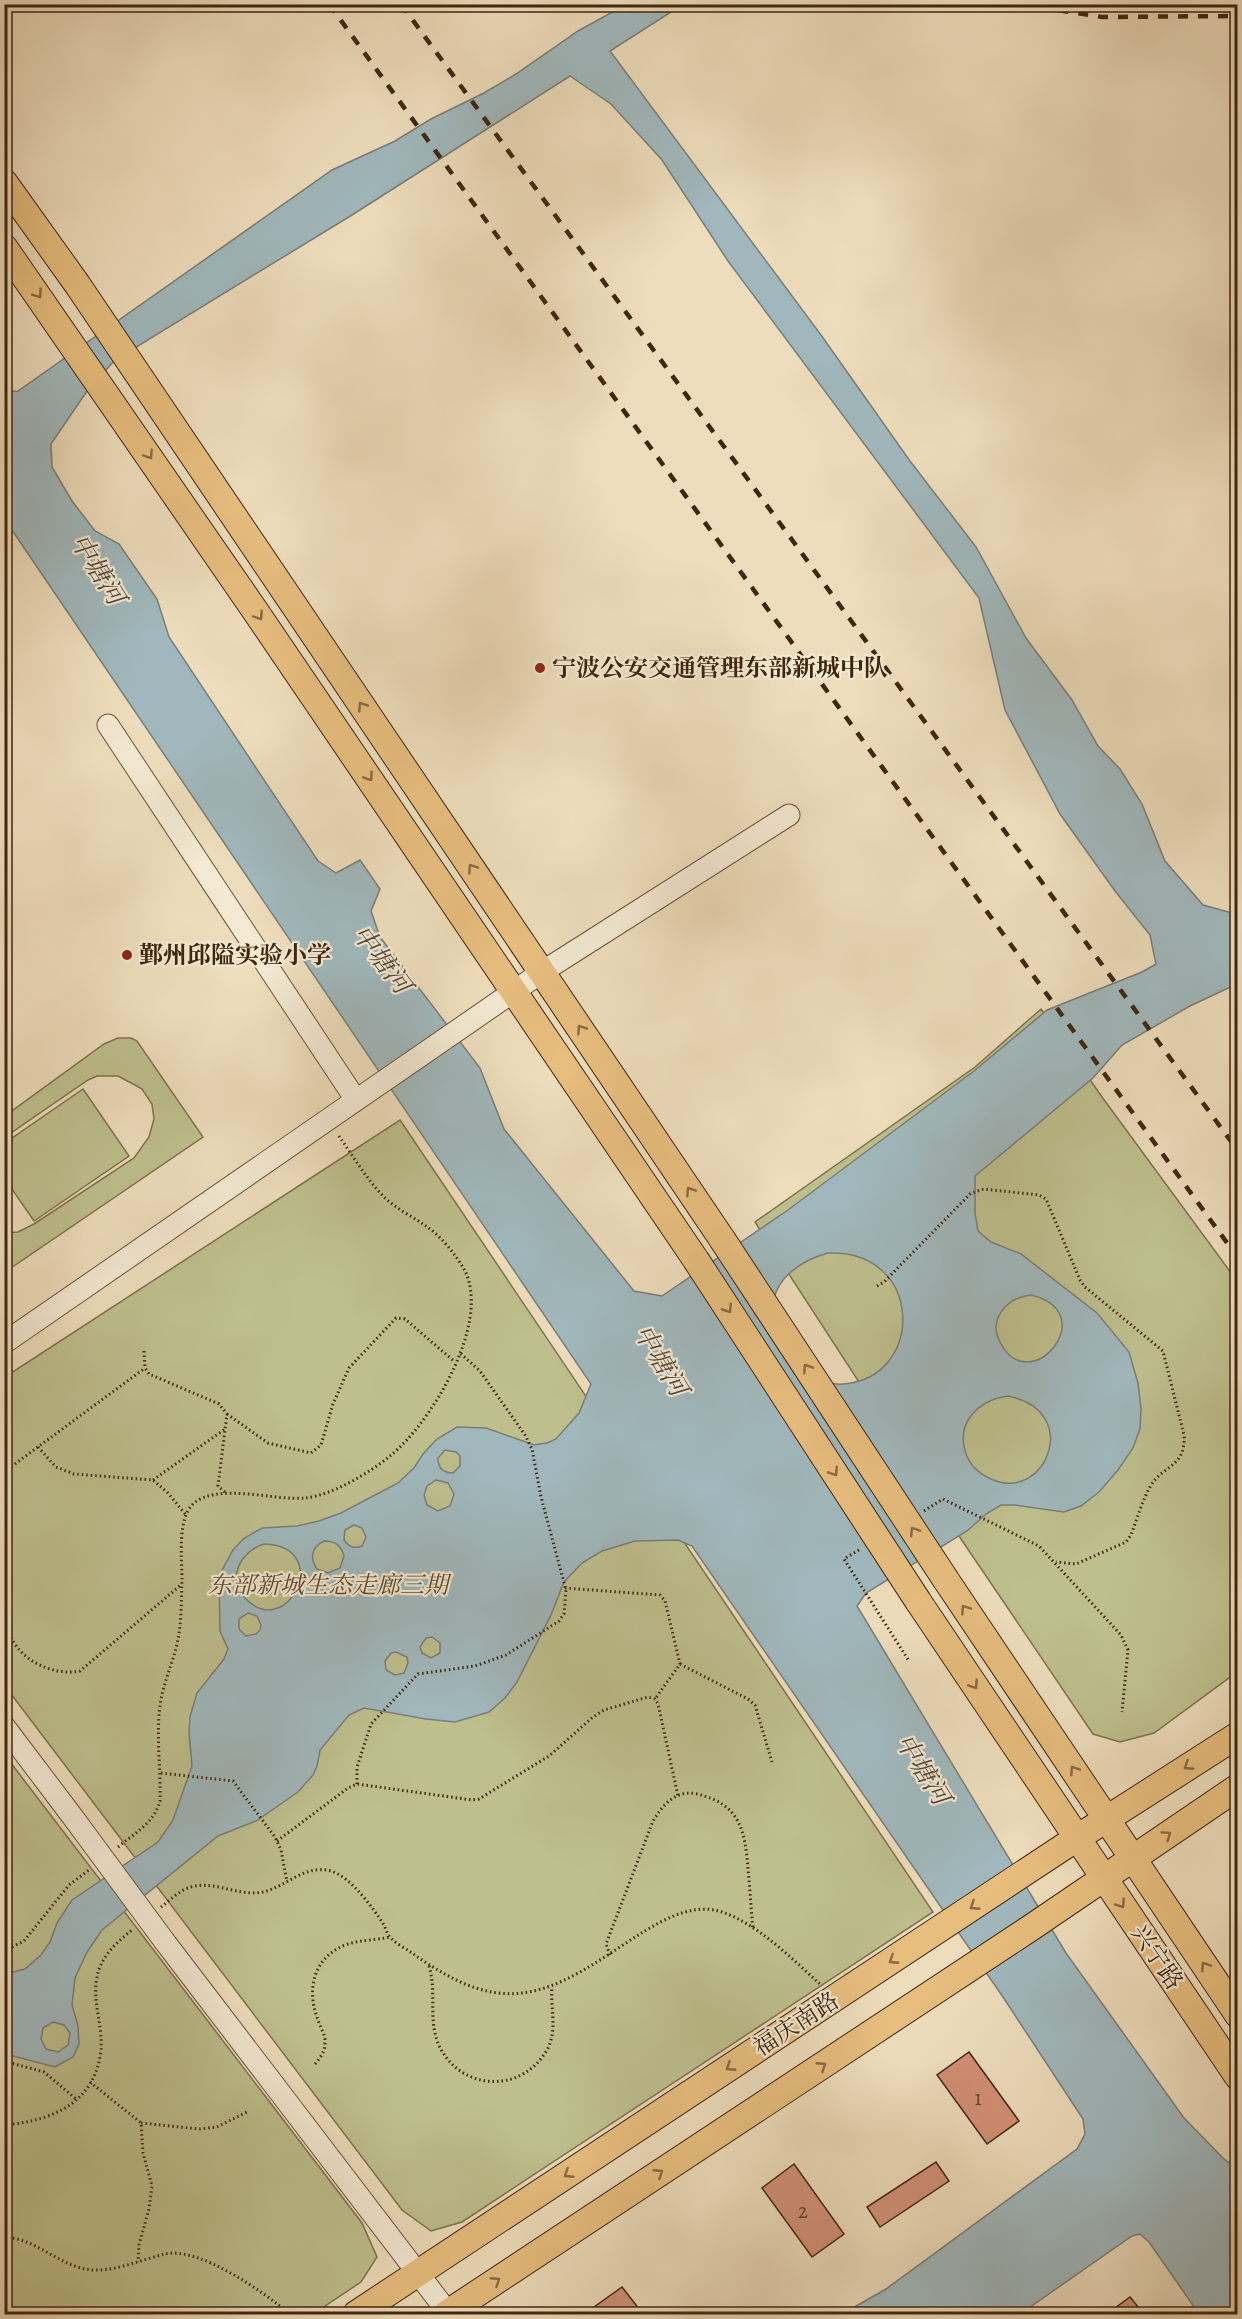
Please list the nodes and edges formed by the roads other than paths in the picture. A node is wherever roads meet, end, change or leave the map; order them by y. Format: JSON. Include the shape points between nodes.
{"nodes":[{"id":1,"x":4,"y":182,"type":"edge"},
{"id":2,"x":4,"y":247,"type":"edge"},
{"id":3,"x":108,"y":725,"type":"dead end"},
{"id":4,"x":789,"y":815,"type":"dead end"},
{"id":5,"x":543,"y":972,"type":"junction"},
{"id":6,"x":514,"y":992,"type":"junction"},
{"id":7,"x":358,"y":1098,"type":"junction"},
{"id":8,"x":4,"y":1343,"type":"edge"},
{"id":9,"x":4,"y":1726,"type":"edge"},
{"id":10,"x":1238,"y":1735,"type":"edge"},
{"id":11,"x":1238,"y":1787,"type":"edge"},
{"id":12,"x":1107,"y":1818,"type":"junction"},
{"id":13,"x":1077,"y":1838,"type":"junction"},
{"id":14,"x":1134,"y":1858,"type":"junction"},
{"id":15,"x":1104,"y":1879,"type":"junction"},
{"id":16,"x":1238,"y":2014,"type":"edge"},
{"id":17,"x":1238,"y":2077,"type":"edge"},
{"id":18,"x":416,"y":2274,"type":"junction"},
{"id":19,"x":356,"y":2314,"type":"edge"},
{"id":20,"x":447,"y":2314,"type":"edge"}],
"edges":[{"from":5,"to":1,"type":"main road","one_way":true},
{"from":2,"to":6,"type":"main road","name":"兴宁路","one_way":true},
{"from":3,"to":7,"type":"street"},
{"from":4,"to":5,"type":"street"},
{"from":5,"to":6,"type":"street"},
{"from":12,"to":5,"type":"main road","one_way":true,"bridge":true},
{"from":6,"to":7,"type":"street"},
{"from":6,"to":13,"type":"main road","name":"兴宁路","one_way":true,"bridge":true,"via":[[696,1260]]},
{"from":7,"to":8,"type":"street"},
{"from":9,"to":18,"type":"street","bridge":true},
{"from":10,"to":12,"type":"main road","name":"福庆南路","one_way":true},
{"from":14,"to":11,"type":"main road","name":"福庆南路","one_way":true},
{"from":12,"to":13,"type":"main road","name":"福庆南路"},
{"from":12,"to":14,"type":"main road"},
{"from":13,"to":15,"type":"main road","name":"兴宁路"},
{"from":13,"to":18,"type":"main road","name":"福庆南路","one_way":true},
{"from":14,"to":15,"type":"main road","name":"福庆南路"},
{"from":16,"to":14,"type":"main road","one_way":true},
{"from":15,"to":17,"type":"main road","name":"兴宁路","one_way":true},
{"from":20,"to":15,"type":"main road","name":"福庆南路","one_way":true},
{"from":18,"to":19,"type":"main road","name":"福庆南路"},
{"from":18,"to":20,"type":"street"}]}
